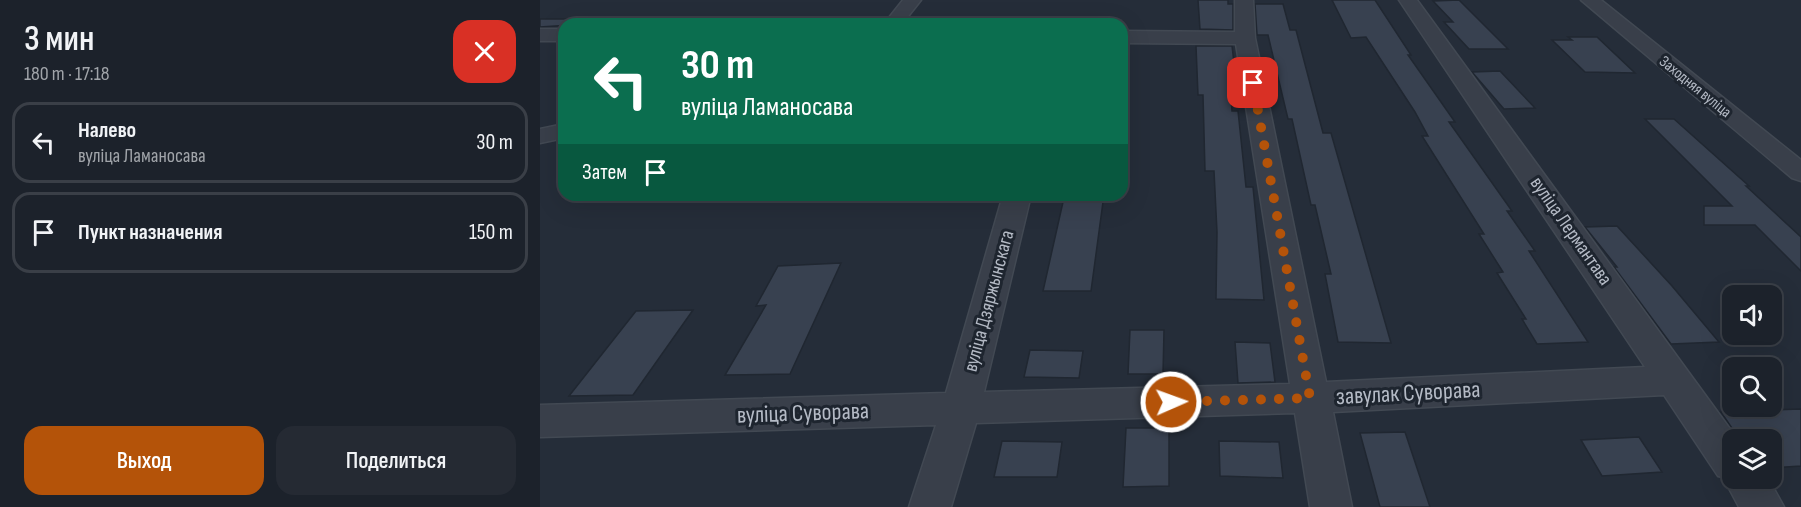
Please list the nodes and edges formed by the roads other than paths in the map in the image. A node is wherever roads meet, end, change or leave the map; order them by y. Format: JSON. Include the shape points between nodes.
{"nodes":[{"id":1,"x":912,"y":0,"type":"edge"},
{"id":2,"x":1244,"y":0,"type":"edge"},
{"id":3,"x":1408,"y":0,"type":"edge"},
{"id":4,"x":1590,"y":0,"type":"edge"},
{"id":5,"x":898,"y":18,"type":"edge"},
{"id":6,"x":540,"y":35,"type":"edge"},
{"id":7,"x":558,"y":35,"type":"edge"},
{"id":8,"x":1128,"y":38,"type":"edge"},
{"id":9,"x":1245,"y":38,"type":"junction"},
{"id":10,"x":558,"y":132,"type":"edge"},
{"id":11,"x":540,"y":136,"type":"edge"},
{"id":12,"x":1801,"y":173,"type":"edge"},
{"id":13,"x":1015,"y":201,"type":"edge"},
{"id":14,"x":1676,"y":380,"type":"junction"},
{"id":15,"x":1310,"y":398,"type":"junction"},
{"id":16,"x":961,"y":408,"type":"junction"},
{"id":17,"x":540,"y":421,"type":"edge"},
{"id":18,"x":1722,"y":448,"type":"edge"},
{"id":19,"x":1751,"y":489,"type":"edge"},
{"id":20,"x":930,"y":507,"type":"edge"},
{"id":21,"x":1331,"y":507,"type":"edge"},
{"id":22,"x":1763,"y":507,"type":"edge"}],
"edges":[{"from":1,"to":5,"type":"street"},
{"from":2,"to":9,"type":"street"},
{"from":3,"to":14,"type":"street","name":"вуліца Лермантава"},
{"from":4,"to":12,"type":"street","name":"Заходняя вуліца"},
{"from":6,"to":7,"type":"street"},
{"from":8,"to":9,"type":"street"},
{"from":9,"to":15,"type":"street"},
{"from":10,"to":11,"type":"street"},
{"from":13,"to":16,"type":"street","name":"вуліца Дзяржынскага"},
{"from":14,"to":15,"type":"street","name":"завулак Суворава"},
{"from":14,"to":18,"type":"street","name":"вуліца Лермантава"},
{"from":15,"to":16,"type":"street","name":"завулак Суворава"},
{"from":15,"to":21,"type":"street"},
{"from":16,"to":17,"type":"street","name":"вуліца Суворава"},
{"from":16,"to":20,"type":"street"},
{"from":19,"to":22,"type":"street"}]}
